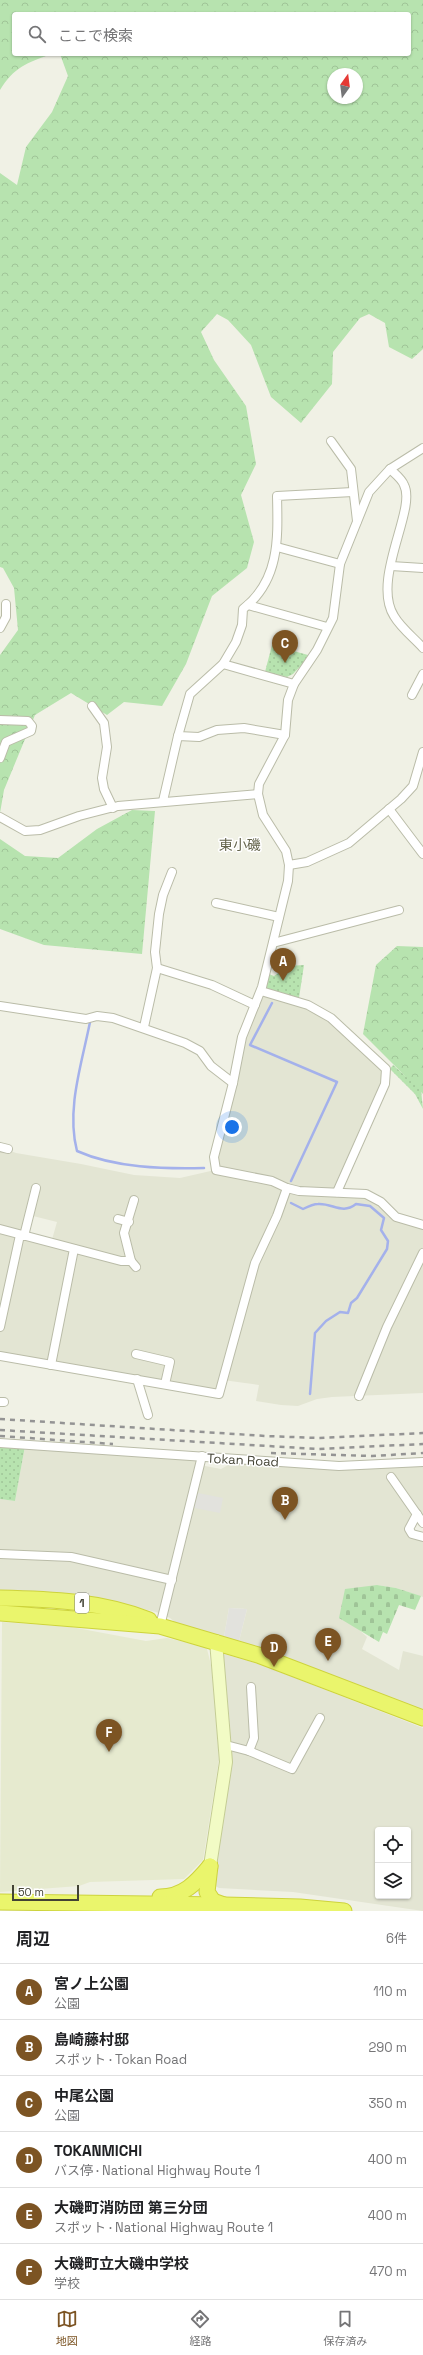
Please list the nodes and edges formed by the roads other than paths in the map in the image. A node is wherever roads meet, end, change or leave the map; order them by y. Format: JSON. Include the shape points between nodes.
{"nodes":[{"id":1,"x":330,"y":441,"type":"dead end"},
{"id":2,"x":423,"y":448,"type":"edge"},
{"id":3,"x":390,"y":469,"type":"junction"},
{"id":4,"x":353,"y":492,"type":"junction"},
{"id":5,"x":357,"y":522,"type":"junction"},
{"id":6,"x":277,"y":547,"type":"junction"},
{"id":7,"x":340,"y":564,"type":"junction"},
{"id":8,"x":391,"y":566,"type":"junction"},
{"id":9,"x":423,"y":568,"type":"edge"},
{"id":10,"x":6,"y":604,"type":"dead end"},
{"id":11,"x":248,"y":605,"type":"junction"},
{"id":12,"x":327,"y":627,"type":"junction"},
{"id":13,"x":0,"y":628,"type":"edge"},
{"id":14,"x":423,"y":648,"type":"edge"},
{"id":15,"x":222,"y":664,"type":"junction"},
{"id":16,"x":423,"y":674,"type":"edge"},
{"id":17,"x":294,"y":684,"type":"junction"},
{"id":18,"x":412,"y":695,"type":"dead end"},
{"id":19,"x":92,"y":706,"type":"dead end"},
{"id":20,"x":0,"y":720,"type":"edge"},
{"id":21,"x":285,"y":735,"type":"junction"},
{"id":22,"x":178,"y":736,"type":"junction"},
{"id":23,"x":423,"y":752,"type":"edge"},
{"id":24,"x":0,"y":758,"type":"edge"},
{"id":25,"x":421,"y":763,"type":"edge"},
{"id":26,"x":258,"y":794,"type":"junction"},
{"id":27,"x":163,"y":801,"type":"junction"},
{"id":28,"x":113,"y":808,"type":"junction"},
{"id":29,"x":389,"y":809,"type":"junction"},
{"id":30,"x":0,"y":817,"type":"edge"},
{"id":31,"x":423,"y":854,"type":"edge"},
{"id":32,"x":289,"y":865,"type":"junction"},
{"id":33,"x":172,"y":872,"type":"dead end"},
{"id":34,"x":216,"y":903,"type":"dead end"},
{"id":35,"x":399,"y":910,"type":"dead end"},
{"id":36,"x":279,"y":917,"type":"junction"},
{"id":37,"x":273,"y":943,"type":"junction"},
{"id":38,"x":157,"y":968,"type":"junction"},
{"id":39,"x":261,"y":991,"type":"junction"},
{"id":40,"x":255,"y":1005,"type":"junction"},
{"id":41,"x":0,"y":1006,"type":"edge"},
{"id":42,"x":144,"y":1027,"type":"junction"},
{"id":43,"x":233,"y":1082,"type":"junction"},
{"id":44,"x":287,"y":1188,"type":"junction"},
{"id":45,"x":37,"y":1192,"type":"dead end"},
{"id":46,"x":337,"y":1192,"type":"junction"},
{"id":47,"x":134,"y":1200,"type":"dead end"},
{"id":48,"x":118,"y":1219,"type":"dead end"},
{"id":49,"x":129,"y":1222,"type":"junction"},
{"id":50,"x":423,"y":1225,"type":"edge"},
{"id":51,"x":0,"y":1229,"type":"edge"},
{"id":52,"x":22,"y":1235,"type":"junction"},
{"id":53,"x":74,"y":1249,"type":"junction"},
{"id":54,"x":423,"y":1253,"type":"edge"},
{"id":55,"x":0,"y":1327,"type":"edge"},
{"id":56,"x":136,"y":1354,"type":"dead end"},
{"id":57,"x":0,"y":1356,"type":"edge"},
{"id":58,"x":51,"y":1365,"type":"junction"},
{"id":59,"x":137,"y":1379,"type":"junction"},
{"id":60,"x":165,"y":1384,"type":"junction"},
{"id":61,"x":359,"y":1396,"type":"dead end"},
{"id":62,"x":148,"y":1414,"type":"dead end"},
{"id":63,"x":0,"y":1443,"type":"edge"},
{"id":64,"x":202,"y":1456,"type":"junction"},
{"id":65,"x":423,"y":1462,"type":"edge"},
{"id":66,"x":391,"y":1477,"type":"dead end"},
{"id":67,"x":417,"y":1514,"type":"junction"},
{"id":68,"x":423,"y":1523,"type":"edge"},
{"id":69,"x":423,"y":1536,"type":"edge"},
{"id":70,"x":0,"y":1554,"type":"edge"},
{"id":71,"x":172,"y":1580,"type":"junction"},
{"id":72,"x":0,"y":1598,"type":"edge"},
{"id":73,"x":0,"y":1613,"type":"edge"},
{"id":74,"x":162,"y":1620,"type":"junction"},
{"id":75,"x":216,"y":1641,"type":"junction"},
{"id":76,"x":251,"y":1686,"type":"dead end"},
{"id":77,"x":320,"y":1718,"type":"dead end"},
{"id":78,"x":423,"y":1718,"type":"edge"},
{"id":79,"x":226,"y":1745,"type":"junction"},
{"id":80,"x":249,"y":1751,"type":"junction"},
{"id":81,"x":210,"y":1866,"type":"junction"},
{"id":82,"x":7,"y":1902,"type":"edge"},
{"id":83,"x":224,"y":1905,"type":"junction"},
{"id":84,"x":344,"y":1911,"type":"edge"}],
"edges":[{"from":1,"to":4,"type":"street","via":[[351,469]]},
{"from":2,"to":3,"type":"street"},
{"from":3,"to":5,"type":"street","via":[[369,492]]},
{"from":3,"to":8,"type":"street","via":[[405,485],[406,502]]},
{"from":4,"to":5,"type":"street"},
{"from":4,"to":6,"type":"street","via":[[276,496]]},
{"from":5,"to":7,"type":"street"},
{"from":6,"to":7,"type":"street"},
{"from":6,"to":11,"type":"street","via":[[269,577]]},
{"from":7,"to":12,"type":"street","via":[[336,608]]},
{"from":8,"to":9,"type":"street"},
{"from":8,"to":14,"type":"street","via":[[387,593],[394,616]]},
{"from":10,"to":13,"type":"street","via":[[6,617]]},
{"from":11,"to":12,"type":"street"},
{"from":11,"to":15,"type":"street","via":[[243,609],[242,625],[236,642]]},
{"from":12,"to":17,"type":"street","via":[[317,650]]},
{"from":15,"to":17,"type":"street"},
{"from":15,"to":22,"type":"street","via":[[190,694]]},
{"from":16,"to":18,"type":"street"},
{"from":17,"to":21,"type":"street","via":[[288,700]]},
{"from":19,"to":28,"type":"street","via":[[104,723],[107,748],[102,778],[104,790]]},
{"from":20,"to":24,"type":"street","via":[[28,721],[32,726],[31,731],[6,742]]},
{"from":21,"to":22,"type":"street","via":[[244,728],[218,730],[199,737]]},
{"from":21,"to":26,"type":"street","via":[[258,784]]},
{"from":22,"to":27,"type":"street"},
{"from":23,"to":25,"type":"street"},
{"from":25,"to":29,"type":"street","via":[[413,786]]},
{"from":26,"to":27,"type":"street"},
{"from":26,"to":32,"type":"street","via":[[263,815],[286,851]]},
{"from":27,"to":28,"type":"street"},
{"from":28,"to":30,"type":"street","via":[[79,816],[40,830],[25,831]]},
{"from":29,"to":31,"type":"street"},
{"from":29,"to":32,"type":"street","via":[[349,843],[307,862]]},
{"from":32,"to":36,"type":"street","via":[[287,886]]},
{"from":33,"to":38,"type":"street","via":[[163,895],[158,922],[155,952]]},
{"from":34,"to":36,"type":"street"},
{"from":35,"to":37,"type":"street"},
{"from":36,"to":37,"type":"street"},
{"from":37,"to":39,"type":"street"},
{"from":38,"to":40,"type":"street","via":[[212,984]]},
{"from":38,"to":42,"type":"street"},
{"from":39,"to":40,"type":"street"},
{"from":39,"to":46,"type":"street","via":[[308,1005],[331,1018],[386,1070],[385,1084]]},
{"from":40,"to":43,"type":"street","via":[[242,1037]]},
{"from":41,"to":42,"type":"street","via":[[86,1019],[97,1016]]},
{"from":42,"to":43,"type":"street","via":[[200,1051],[211,1066]]},
{"from":43,"to":44,"type":"street","via":[[212,1171],[272,1180]]},
{"from":44,"to":46,"type":"street","via":[[299,1191]]},
{"from":44,"to":60,"type":"street","via":[[255,1264],[219,1397]]},
{"from":45,"to":52,"type":"street"},
{"from":46,"to":50,"type":"street","via":[[366,1194],[381,1202],[396,1217]]},
{"from":47,"to":49,"type":"street"},
{"from":48,"to":49,"type":"street"},
{"from":49,"to":53,"type":"street","via":[[124,1233],[133,1264]]},
{"from":51,"to":52,"type":"street"},
{"from":52,"to":53,"type":"street"},
{"from":52,"to":55,"type":"street"},
{"from":53,"to":58,"type":"street"},
{"from":54,"to":61,"type":"street","via":[[387,1327]]},
{"from":56,"to":60,"type":"street","via":[[170,1362]]},
{"from":57,"to":58,"type":"street"},
{"from":58,"to":59,"type":"street"},
{"from":59,"to":60,"type":"street"},
{"from":59,"to":62,"type":"street"},
{"from":63,"to":64,"type":"street"},
{"from":64,"to":65,"type":"street","name":"Tokan Road","via":[[339,1466]]},
{"from":64,"to":71,"type":"street","name":"Tokan Road"},
{"from":66,"to":67,"type":"street"},
{"from":67,"to":68,"type":"street"},
{"from":67,"to":69,"type":"street","via":[[409,1529],[412,1534]]},
{"from":70,"to":71,"type":"street","via":[[71,1557]]},
{"from":71,"to":74,"type":"street","name":"Tokan Road"},
{"from":72,"to":74,"type":"highway","number":"1","via":[[84,1603]]},
{"from":73,"to":74,"type":"highway","number":"1"},
{"from":74,"to":75,"type":"highway","number":"1"},
{"from":75,"to":78,"type":"highway","number":"1"},
{"from":75,"to":79,"type":"street"},
{"from":76,"to":80,"type":"street","via":[[254,1738]]},
{"from":77,"to":80,"type":"street","via":[[292,1768]]},
{"from":79,"to":80,"type":"street"},
{"from":79,"to":81,"type":"street","via":[[226,1762]]},
{"from":81,"to":82,"type":"highway","via":[[188,1890],[166,1897],[80,1896]]},
{"from":81,"to":83,"type":"highway","via":[[207,1892],[213,1901]]},
{"from":82,"to":83,"type":"highway"},
{"from":83,"to":84,"type":"highway"}]}
